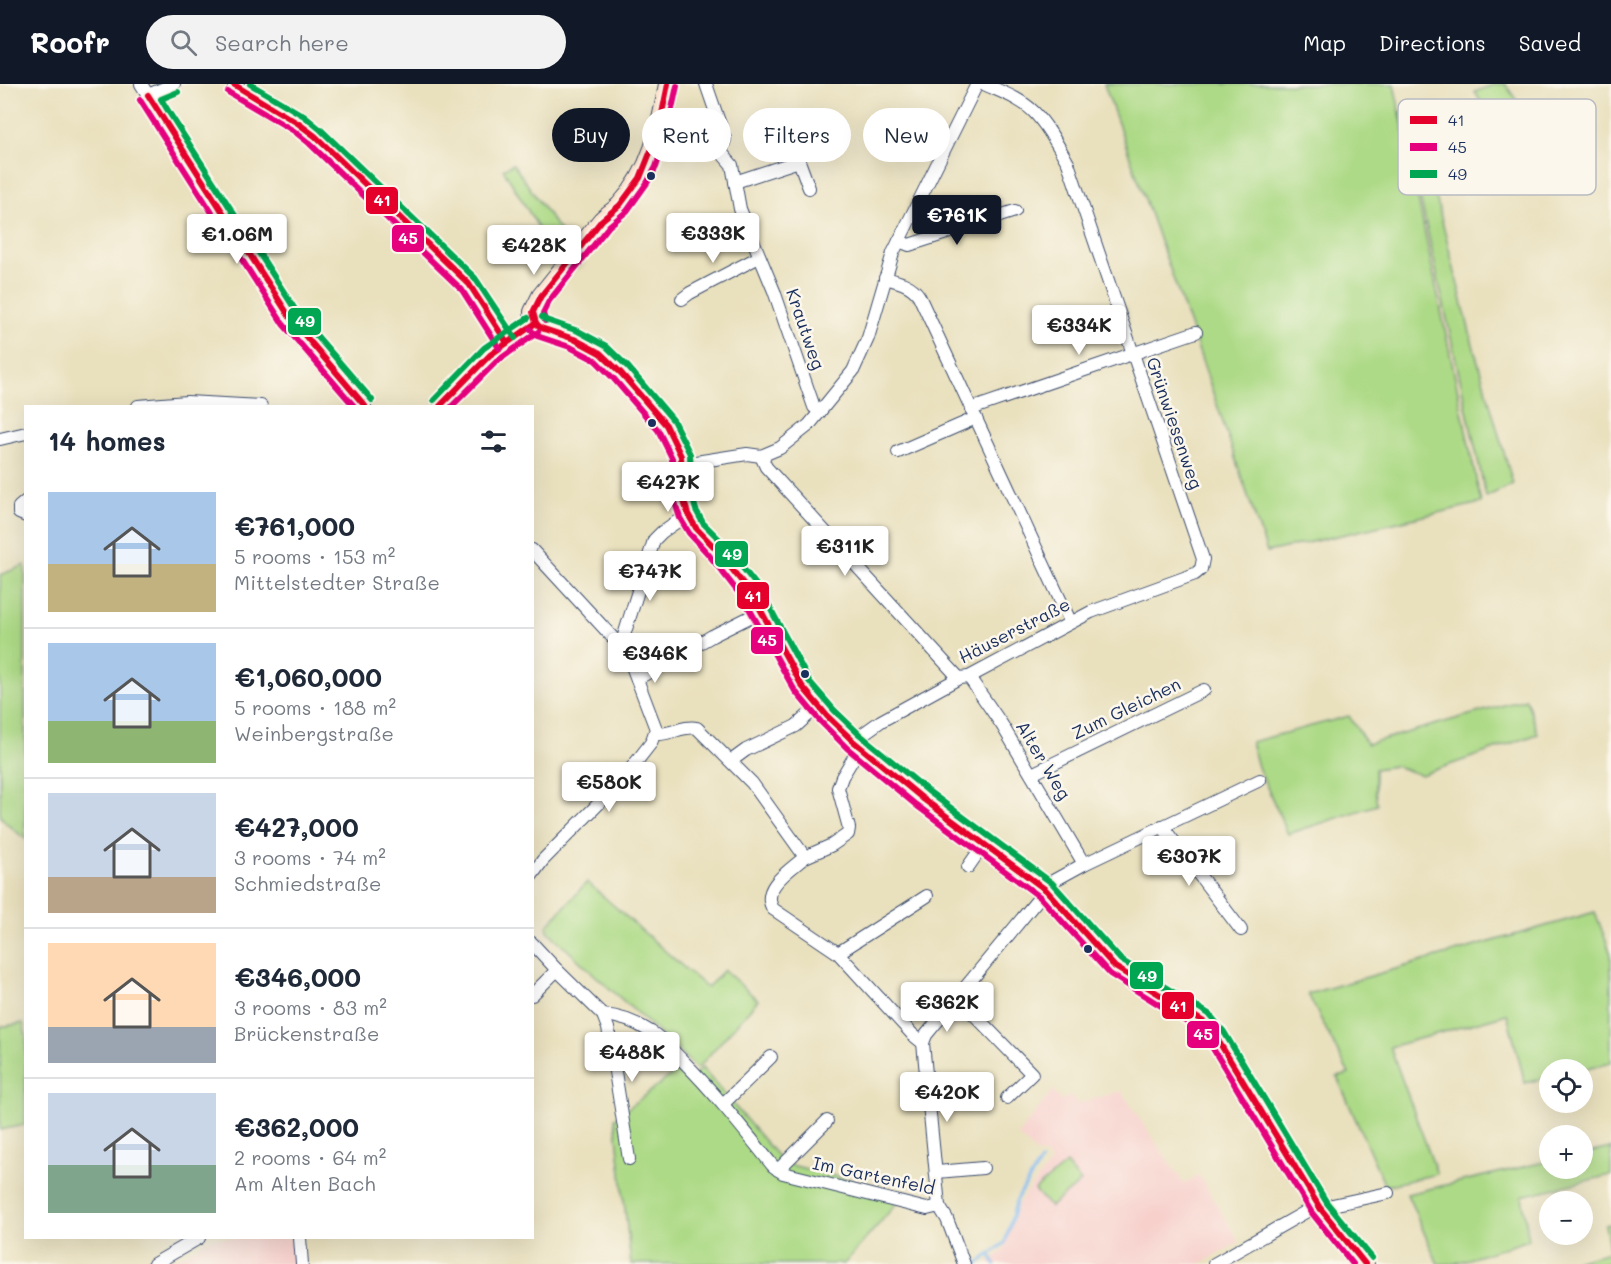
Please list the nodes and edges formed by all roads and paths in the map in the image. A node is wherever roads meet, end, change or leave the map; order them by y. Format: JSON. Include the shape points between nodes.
{"nodes":[{"id":1,"x":141,"y":84,"type":"edge"},
{"id":2,"x":174,"y":84,"type":"edge"},
{"id":3,"x":233,"y":84,"type":"edge"},
{"id":4,"x":668,"y":84,"type":"edge"},
{"id":5,"x":706,"y":84,"type":"edge"},
{"id":6,"x":977,"y":84,"type":"edge"},
{"id":7,"x":984,"y":84,"type":"edge"},
{"id":8,"x":148,"y":95,"type":"junction"},
{"id":9,"x":663,"y":108,"type":"edge"},
{"id":10,"x":714,"y":108,"type":"edge"},
{"id":11,"x":649,"y":162,"type":"edge"},
{"id":12,"x":729,"y":162,"type":"edge"},
{"id":13,"x":796,"y":162,"type":"edge"},
{"id":14,"x":799,"y":162,"type":"edge"},
{"id":15,"x":735,"y":182,"type":"junction"},
{"id":16,"x":808,"y":188,"type":"dead end"},
{"id":17,"x":1016,"y":211,"type":"dead end"},
{"id":18,"x":899,"y":241,"type":"junction"},
{"id":19,"x":759,"y":257,"type":"junction"},
{"id":20,"x":885,"y":278,"type":"junction"},
{"id":21,"x":682,"y":299,"type":"dead end"},
{"id":22,"x":536,"y":323,"type":"junction"},
{"id":23,"x":1196,"y":332,"type":"dead end"},
{"id":24,"x":507,"y":343,"type":"junction"},
{"id":25,"x":1132,"y":354,"type":"junction"},
{"id":26,"x":150,"y":405,"type":"edge"},
{"id":27,"x":242,"y":405,"type":"edge"},
{"id":28,"x":364,"y":405,"type":"edge"},
{"id":29,"x":441,"y":405,"type":"edge"},
{"id":30,"x":820,"y":412,"type":"junction"},
{"id":31,"x":974,"y":414,"type":"junction"},
{"id":32,"x":24,"y":433,"type":"edge"},
{"id":33,"x":0,"y":439,"type":"edge"},
{"id":34,"x":898,"y":452,"type":"dead end"},
{"id":35,"x":761,"y":456,"type":"junction"},
{"id":36,"x":682,"y":464,"type":"junction"},
{"id":37,"x":24,"y":502,"type":"edge"},
{"id":38,"x":688,"y":514,"type":"junction"},
{"id":39,"x":24,"y":515,"type":"edge"},
{"id":40,"x":534,"y":552,"type":"edge"},
{"id":41,"x":1201,"y":568,"type":"joint"},
{"id":42,"x":762,"y":611,"type":"junction"},
{"id":43,"x":1070,"y":621,"type":"junction"},
{"id":44,"x":621,"y":645,"type":"junction"},
{"id":45,"x":964,"y":677,"type":"junction"},
{"id":46,"x":637,"y":679,"type":"junction"},
{"id":47,"x":1204,"y":690,"type":"dead end"},
{"id":48,"x":818,"y":707,"type":"junction"},
{"id":49,"x":656,"y":734,"type":"junction"},
{"id":50,"x":856,"y":744,"type":"junction"},
{"id":51,"x":731,"y":761,"type":"junction"},
{"id":52,"x":1032,"y":774,"type":"junction"},
{"id":53,"x":1260,"y":780,"type":"dead end"},
{"id":54,"x":1162,"y":826,"type":"junction"},
{"id":55,"x":984,"y":844,"type":"junction"},
{"id":56,"x":805,"y":857,"type":"junction"},
{"id":57,"x":1084,"y":864,"type":"junction"},
{"id":58,"x":968,"y":867,"type":"dead end"},
{"id":59,"x":534,"y":873,"type":"edge"},
{"id":60,"x":1046,"y":890,"type":"junction"},
{"id":61,"x":927,"y":896,"type":"dead end"},
{"id":62,"x":1241,"y":930,"type":"dead end"},
{"id":63,"x":534,"y":945,"type":"edge"},
{"id":64,"x":838,"y":953,"type":"junction"},
{"id":65,"x":557,"y":970,"type":"junction"},
{"id":66,"x":534,"y":993,"type":"edge"},
{"id":67,"x":957,"y":997,"type":"junction"},
{"id":68,"x":603,"y":1015,"type":"junction"},
{"id":69,"x":923,"y":1043,"type":"junction"},
{"id":70,"x":771,"y":1057,"type":"dead end"},
{"id":71,"x":1007,"y":1098,"type":"dead end"},
{"id":72,"x":723,"y":1104,"type":"junction"},
{"id":73,"x":826,"y":1121,"type":"dead end"},
{"id":74,"x":629,"y":1159,"type":"dead end"},
{"id":75,"x":983,"y":1168,"type":"dead end"},
{"id":76,"x":778,"y":1170,"type":"junction"},
{"id":77,"x":937,"y":1172,"type":"junction"},
{"id":78,"x":1388,"y":1193,"type":"dead end"},
{"id":79,"x":939,"y":1206,"type":"junction"},
{"id":80,"x":1320,"y":1208,"type":"junction"},
{"id":81,"x":196,"y":1239,"type":"edge"},
{"id":82,"x":300,"y":1239,"type":"edge"},
{"id":83,"x":154,"y":1264,"type":"edge"},
{"id":84,"x":302,"y":1264,"type":"edge"},
{"id":85,"x":964,"y":1264,"type":"edge"},
{"id":86,"x":1214,"y":1264,"type":"edge"},
{"id":87,"x":1365,"y":1264,"type":"edge"}],
"edges":[{"from":1,"to":8,"type":"street"},
{"from":2,"to":8,"type":"street"},
{"from":3,"to":24,"type":"street","via":[[315,136],[469,284]]},
{"from":4,"to":9,"type":"street"},
{"from":5,"to":10,"type":"street","name":"Krautweg"},
{"from":6,"to":18,"type":"street"},
{"from":7,"to":25,"type":"street","name":"Grünwiesenweg","via":[[1033,112],[1068,163]]},
{"from":8,"to":28,"type":"street","via":[[291,319]]},
{"from":11,"to":22,"type":"street","via":[[618,208],[609,212],[541,296],[532,312]]},
{"from":12,"to":15,"type":"street","name":"Krautweg"},
{"from":13,"to":15,"type":"street"},
{"from":14,"to":16,"type":"street"},
{"from":15,"to":19,"type":"street","name":"Krautweg","via":[[740,208]]},
{"from":17,"to":18,"type":"street","via":[[909,245]]},
{"from":18,"to":20,"type":"street"},
{"from":19,"to":21,"type":"street"},
{"from":19,"to":30,"type":"street","name":"Krautweg","via":[[814,407]]},
{"from":20,"to":30,"type":"street","via":[[859,362]]},
{"from":20,"to":31,"type":"street","via":[[906,284],[919,296]]},
{"from":22,"to":24,"type":"street"},
{"from":22,"to":36,"type":"street","via":[[587,344],[609,361],[666,425]]},
{"from":23,"to":25,"type":"street"},
{"from":24,"to":29,"type":"street"},
{"from":25,"to":31,"type":"street"},
{"from":25,"to":41,"type":"street","name":"Grünwiesenweg","via":[[1203,559]]},
{"from":26,"to":27,"type":"street","via":[[187,402]]},
{"from":30,"to":35,"type":"street","via":[[789,442]]},
{"from":31,"to":34,"type":"street"},
{"from":31,"to":43,"type":"street"},
{"from":32,"to":33,"type":"street"},
{"from":35,"to":36,"type":"street","via":[[747,454]]},
{"from":35,"to":45,"type":"street","name":"Alter Weg","via":[[766,467]]},
{"from":36,"to":38,"type":"street","via":[[683,498]]},
{"from":37,"to":39,"type":"street","via":[[19,507],[19,513]]},
{"from":38,"to":42,"type":"street"},
{"from":38,"to":44,"type":"street","via":[[658,536],[650,550]]},
{"from":40,"to":44,"type":"street"},
{"from":41,"to":43,"type":"street","name":"Häuserstraße","via":[[1195,574]]},
{"from":42,"to":46,"type":"street"},
{"from":42,"to":48,"type":"street","via":[[802,686]]},
{"from":43,"to":45,"type":"street","name":"Häuserstraße"},
{"from":44,"to":46,"type":"street"},
{"from":45,"to":50,"type":"street","name":"Häuserstraße","via":[[881,721]]},
{"from":45,"to":52,"type":"street","name":"Alter Weg","via":[[1002,725]]},
{"from":46,"to":49,"type":"street"},
{"from":47,"to":52,"type":"street","name":"Zum Gleichen"},
{"from":48,"to":50,"type":"street"},
{"from":48,"to":51,"type":"street","via":[[796,726]]},
{"from":49,"to":51,"type":"street","via":[[673,733],[688,726],[697,728]]},
{"from":49,"to":59,"type":"street","via":[[623,778]]},
{"from":50,"to":55,"type":"street"},
{"from":50,"to":56,"type":"street","via":[[838,788],[848,834]]},
{"from":51,"to":56,"type":"street"},
{"from":52,"to":57,"type":"street","name":"Alter Weg"},
{"from":53,"to":54,"type":"street"},
{"from":54,"to":57,"type":"street"},
{"from":54,"to":62,"type":"street"},
{"from":55,"to":58,"type":"street"},
{"from":55,"to":60,"type":"street"},
{"from":56,"to":64,"type":"street","via":[[770,891],[768,900],[773,909]]},
{"from":57,"to":60,"type":"street","via":[[1059,877]]},
{"from":60,"to":67,"type":"street"},
{"from":60,"to":80,"type":"street","via":[[1115,967],[1210,1028]]},
{"from":61,"to":64,"type":"street"},
{"from":63,"to":65,"type":"street"},
{"from":64,"to":69,"type":"street"},
{"from":65,"to":66,"type":"street"},
{"from":65,"to":68,"type":"street"},
{"from":67,"to":69,"type":"street"},
{"from":67,"to":71,"type":"street","via":[[1032,1074]]},
{"from":68,"to":72,"type":"street","name":"Im Gartenfeld","via":[[651,1032]]},
{"from":68,"to":74,"type":"street"},
{"from":69,"to":77,"type":"street"},
{"from":70,"to":72,"type":"street"},
{"from":72,"to":76,"type":"street","name":"Im Gartenfeld"},
{"from":73,"to":76,"type":"street","name":"Im Gartenfeld"},
{"from":75,"to":77,"type":"street"},
{"from":76,"to":79,"type":"street","name":"Im Gartenfeld","via":[[787,1176],[927,1209]]},
{"from":77,"to":79,"type":"street"},
{"from":78,"to":80,"type":"street"},
{"from":79,"to":85,"type":"street","name":"Im Gartenfeld"},
{"from":80,"to":86,"type":"street","via":[[1309,1210]]},
{"from":80,"to":87,"type":"street"},
{"from":81,"to":83,"type":"street"},
{"from":82,"to":84,"type":"street"}]}
